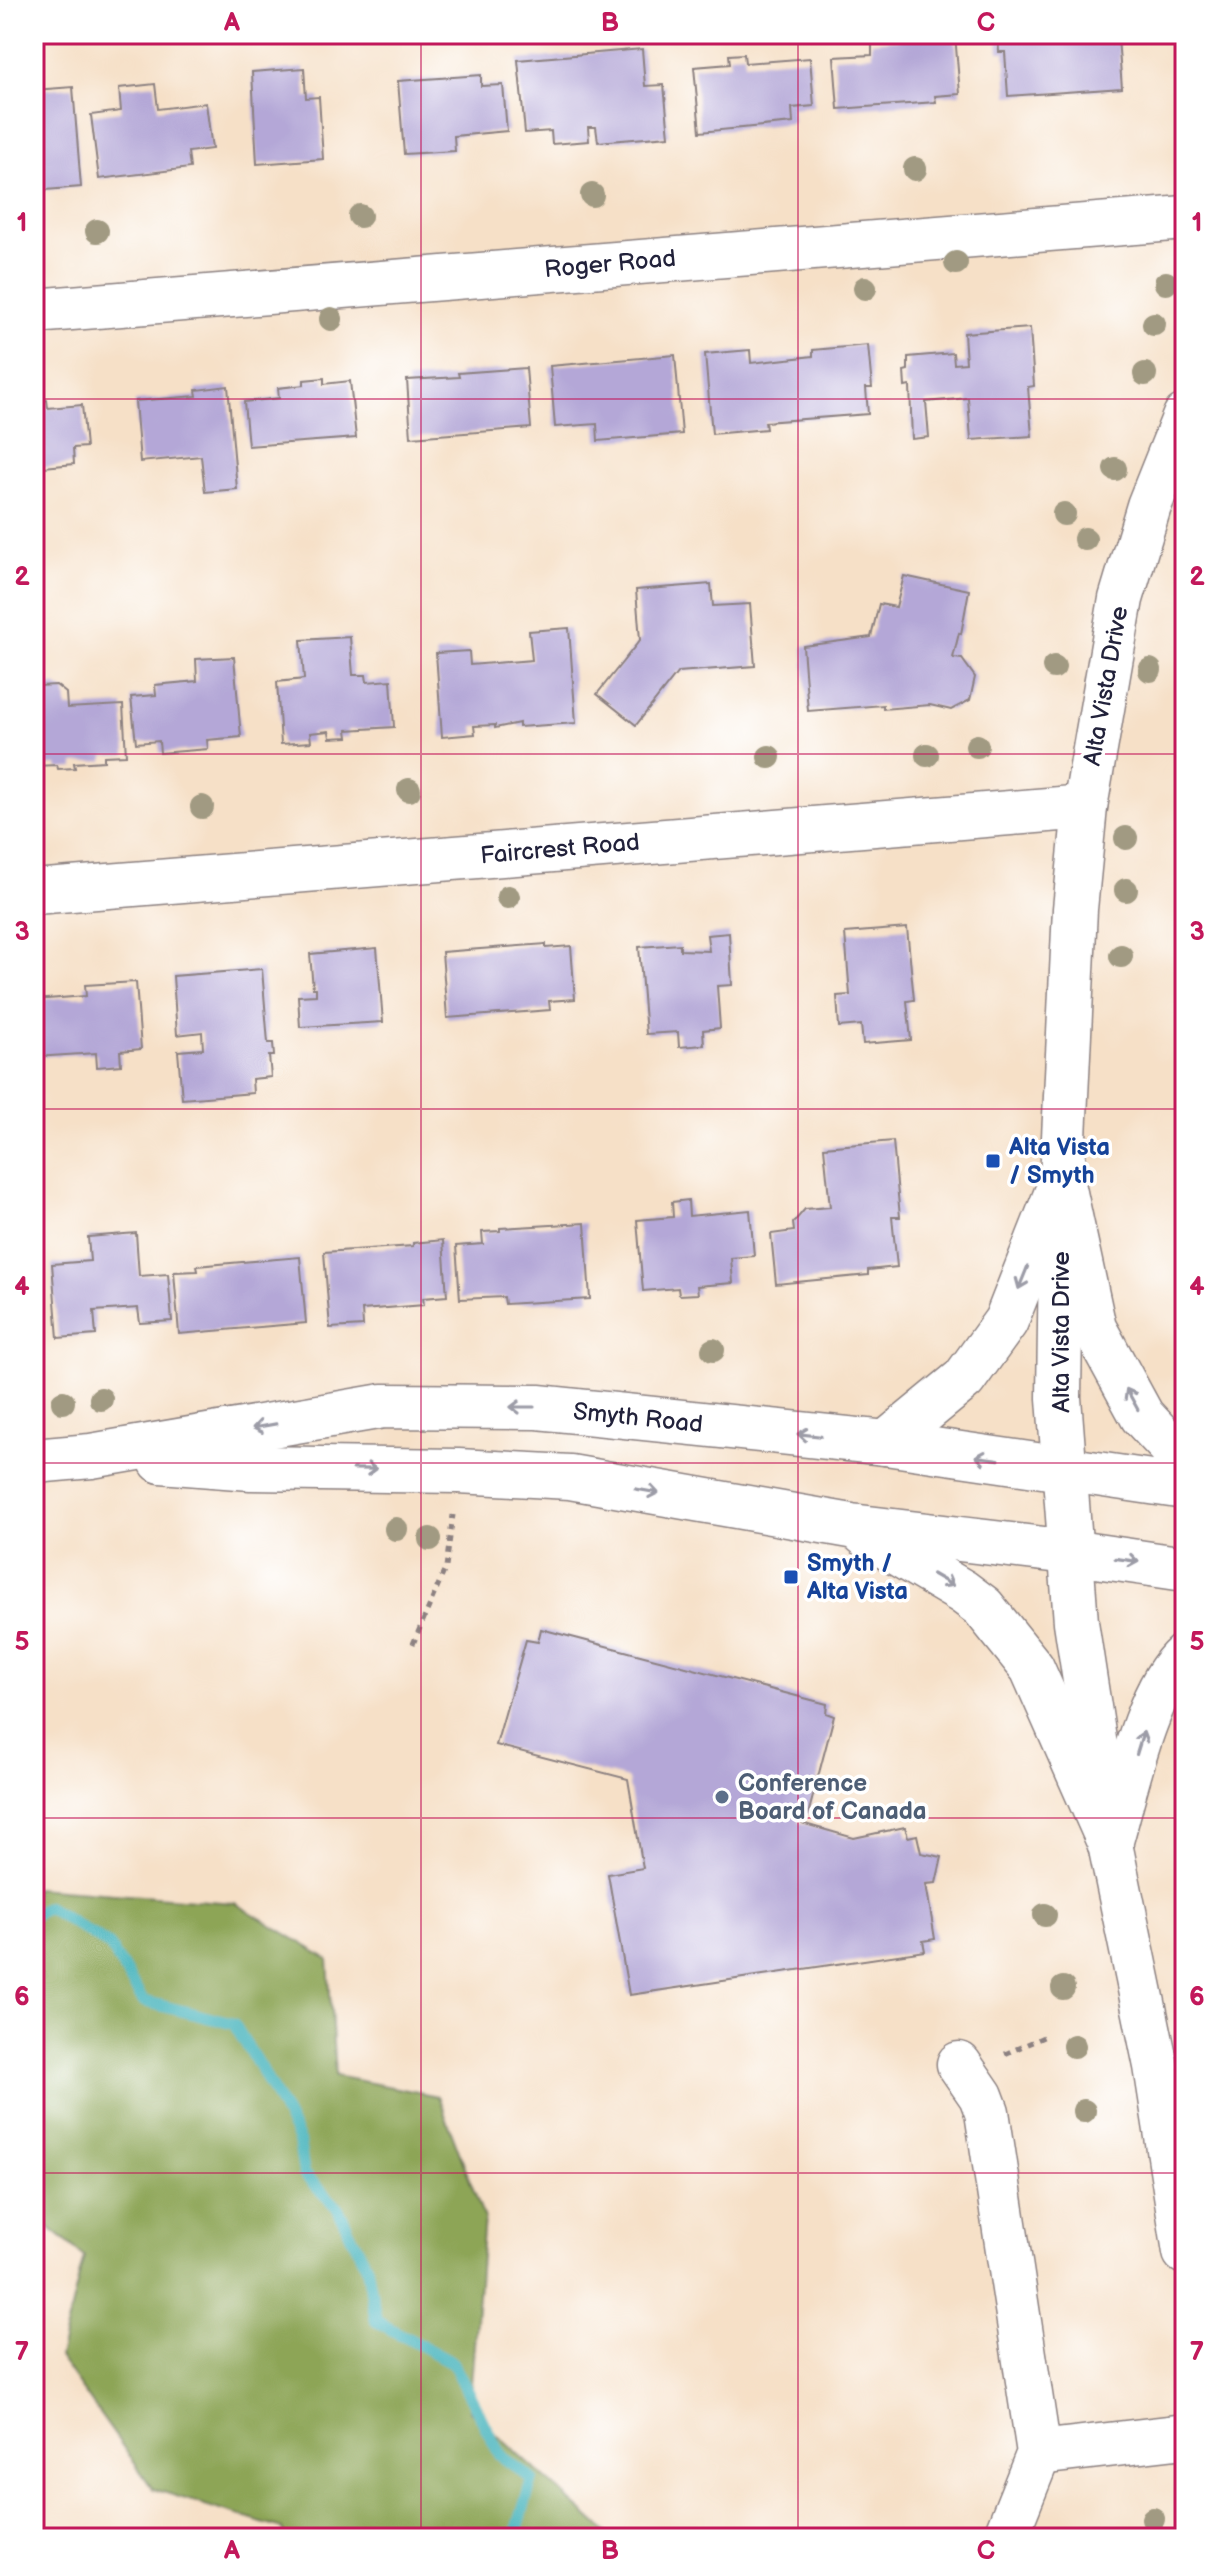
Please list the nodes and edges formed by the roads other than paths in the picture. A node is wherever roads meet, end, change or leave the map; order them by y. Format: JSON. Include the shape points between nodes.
{"nodes":[{"id":1,"x":1185,"y":218,"type":"edge"},
{"id":2,"x":34,"y":311,"type":"edge"},
{"id":3,"x":1185,"y":416,"type":"edge"},
{"id":4,"x":1085,"y":807,"type":"junction"},
{"id":5,"x":34,"y":892,"type":"edge"},
{"id":6,"x":1062,"y":1179,"type":"junction"},
{"id":7,"x":886,"y":1443,"type":"junction"},
{"id":8,"x":1185,"y":1454,"type":"edge"},
{"id":9,"x":91,"y":1456,"type":"junction"},
{"id":10,"x":34,"y":1461,"type":"edge"},
{"id":11,"x":1064,"y":1469,"type":"junction"},
{"id":12,"x":1185,"y":1487,"type":"edge"},
{"id":13,"x":851,"y":1526,"type":"junction"},
{"id":14,"x":1069,"y":1552,"type":"junction"},
{"id":15,"x":1185,"y":1569,"type":"edge"},
{"id":16,"x":1185,"y":1655,"type":"edge"},
{"id":17,"x":1110,"y":1844,"type":"junction"},
{"id":18,"x":959,"y":2064,"type":"dead end"},
{"id":19,"x":1185,"y":2252,"type":"edge"},
{"id":20,"x":1185,"y":2436,"type":"edge"},
{"id":21,"x":1039,"y":2453,"type":"junction"},
{"id":22,"x":1005,"y":2538,"type":"edge"}],
"edges":[{"from":1,"to":2,"type":"street","name":"Roger Road"},
{"from":3,"to":4,"type":"street","name":"Alta Vista Drive","via":[[1149,506],[1121,599]]},
{"from":4,"to":5,"type":"street","name":"Faircrest Road"},
{"from":4,"to":6,"type":"street","name":"Alta Vista Drive"},
{"from":6,"to":7,"type":"street","one_way":true,"via":[[1006,1321],[964,1379]]},
{"from":8,"to":6,"type":"street","one_way":true,"via":[[1142,1416],[1094,1328]]},
{"from":6,"to":11,"type":"street","name":"Alta Vista Drive","via":[[1059,1398]]},
{"from":7,"to":9,"type":"street","name":"Smyth Road","one_way":true,"via":[[538,1407],[383,1406]]},
{"from":11,"to":7,"type":"street","name":"Smyth Road","one_way":true},
{"from":9,"to":10,"type":"street","name":"Smyth Road"},
{"from":9,"to":13,"type":"street","name":"Smyth Road","one_way":true,"via":[[251,1468],[570,1477]]},
{"from":11,"to":12,"type":"street","name":"Smyth Road"},
{"from":11,"to":14,"type":"street","name":"Alta Vista Drive"},
{"from":13,"to":14,"type":"street","name":"Smyth Road"},
{"from":13,"to":17,"type":"street","one_way":true,"via":[[963,1592],[993,1619],[1032,1668]]},
{"from":14,"to":15,"type":"street","name":"Smyth Road","one_way":true},
{"from":14,"to":17,"type":"street","name":"Alta Vista Drive"},
{"from":17,"to":16,"type":"street","one_way":true,"via":[[1153,1701]]},
{"from":17,"to":19,"type":"street","name":"Alta Vista Drive","via":[[1156,2066]]},
{"from":18,"to":21,"type":"street","via":[[987,2112]]},
{"from":20,"to":21,"type":"street"},
{"from":21,"to":22,"type":"street"}]}
